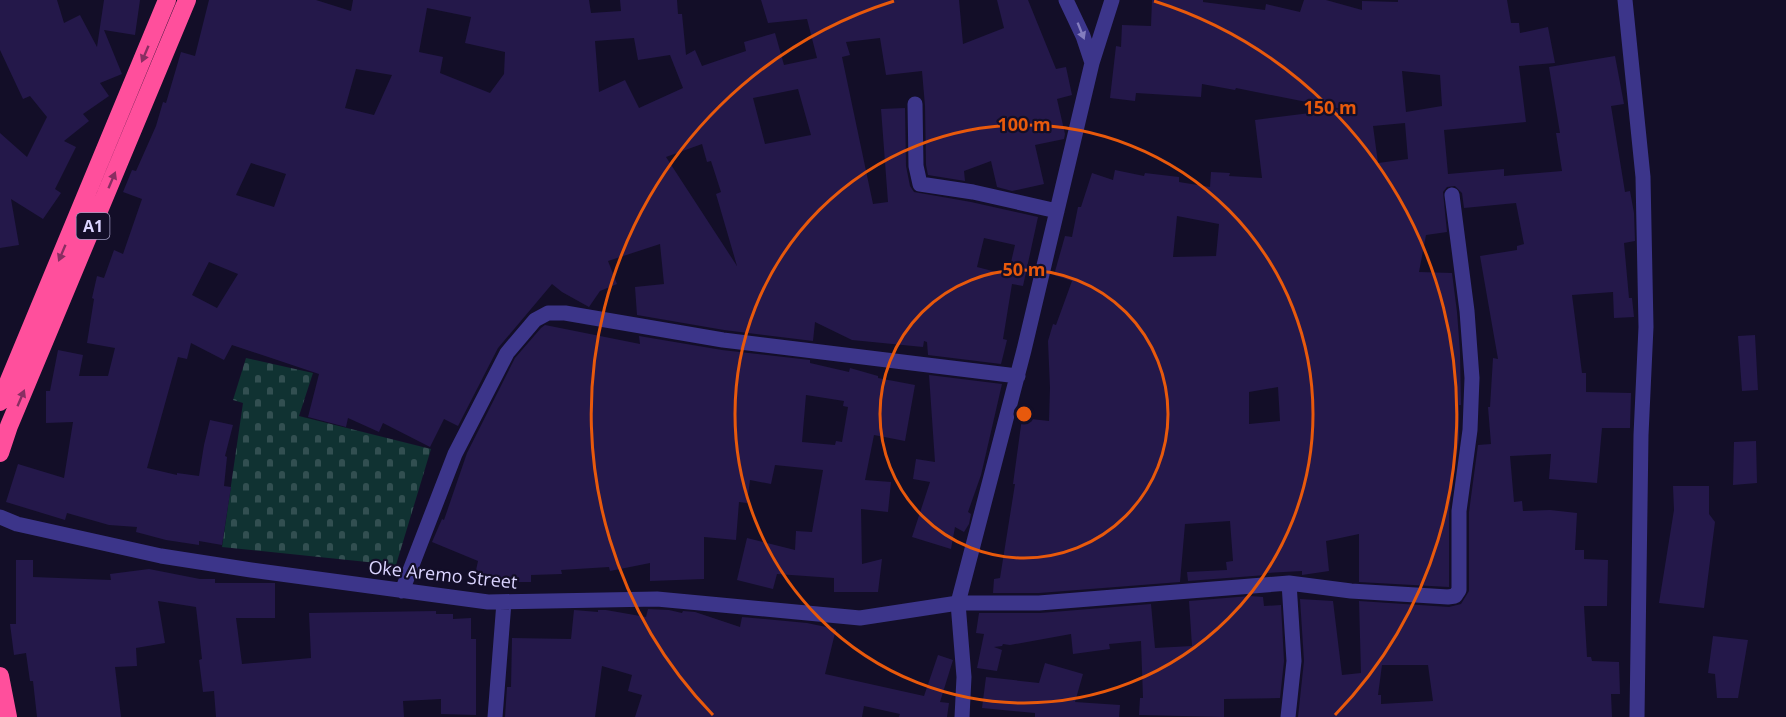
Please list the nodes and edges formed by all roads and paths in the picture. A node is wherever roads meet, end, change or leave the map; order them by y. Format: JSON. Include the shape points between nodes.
{"nodes":[{"id":1,"x":167,"y":0,"type":"edge"},
{"id":2,"x":187,"y":0,"type":"edge"},
{"id":3,"x":1066,"y":0,"type":"edge"},
{"id":4,"x":1112,"y":0,"type":"edge"},
{"id":5,"x":1626,"y":0,"type":"edge"},
{"id":6,"x":1092,"y":63,"type":"junction"},
{"id":7,"x":915,"y":104,"type":"dead end"},
{"id":8,"x":1452,"y":195,"type":"dead end"},
{"id":9,"x":1057,"y":211,"type":"junction"},
{"id":10,"x":1018,"y":376,"type":"junction"},
{"id":11,"x":0,"y":402,"type":"edge"},
{"id":12,"x":0,"y":453,"type":"edge"},
{"id":13,"x":0,"y":518,"type":"edge"},
{"id":14,"x":1289,"y":583,"type":"junction"},
{"id":15,"x":402,"y":591,"type":"junction"},
{"id":16,"x":504,"y":602,"type":"junction"},
{"id":17,"x":958,"y":603,"type":"junction"},
{"id":18,"x":0,"y":676,"type":"edge"},
{"id":19,"x":8,"y":717,"type":"edge"},
{"id":20,"x":495,"y":717,"type":"edge"},
{"id":21,"x":962,"y":717,"type":"edge"},
{"id":22,"x":1288,"y":717,"type":"edge"},
{"id":23,"x":1637,"y":717,"type":"edge"}],
"edges":[{"from":1,"to":11,"type":"highway","number":"A1","one_way":true},
{"from":12,"to":2,"type":"highway","number":"A1","one_way":true},
{"from":3,"to":6,"type":"street","one_way":true},
{"from":4,"to":6,"type":"street"},
{"from":5,"to":23,"type":"street","via":[[1643,177],[1646,316]]},
{"from":6,"to":9,"type":"street"},
{"from":7,"to":9,"type":"street","via":[[915,166],[920,184]]},
{"from":8,"to":14,"type":"street","name":"Oke Aremo Street","via":[[1472,378],[1470,430],[1459,511],[1459,590],[1448,597]]},
{"from":9,"to":10,"type":"street"},
{"from":10,"to":15,"type":"street","via":[[723,340],[548,313],[535,320],[507,353],[455,454]]},
{"from":10,"to":17,"type":"street"},
{"from":13,"to":15,"type":"street","name":"Oke Aremo Street","via":[[160,556]]},
{"from":14,"to":17,"type":"street","name":"Oke Aremo Street","via":[[1039,603]]},
{"from":14,"to":22,"type":"street","via":[[1294,661]]},
{"from":15,"to":16,"type":"street","name":"Oke Aremo Street"},
{"from":16,"to":17,"type":"street","name":"Oke Aremo Street","via":[[657,599],[860,618]]},
{"from":16,"to":20,"type":"street"},
{"from":17,"to":21,"type":"street","via":[[964,677]]},
{"from":18,"to":19,"type":"highway"}]}
